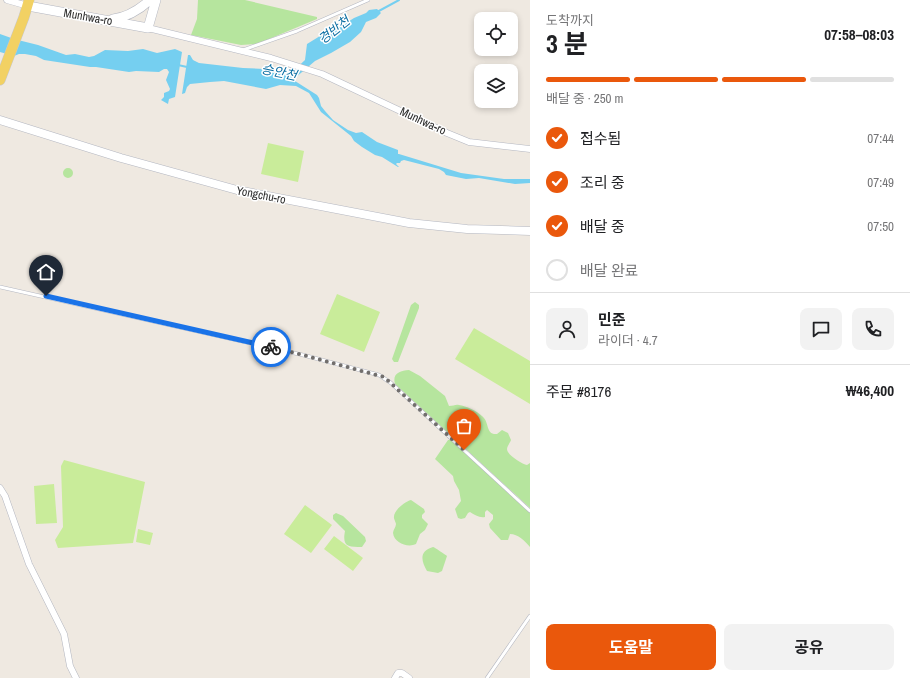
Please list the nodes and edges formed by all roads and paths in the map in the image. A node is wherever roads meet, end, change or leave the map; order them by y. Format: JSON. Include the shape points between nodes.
{"nodes":[{"id":1,"x":7,"y":0,"type":"edge"},
{"id":2,"x":150,"y":0,"type":"edge"},
{"id":3,"x":156,"y":0,"type":"edge"},
{"id":4,"x":368,"y":0,"type":"edge"},
{"id":5,"x":29,"y":3,"type":"edge"},
{"id":6,"x":103,"y":20,"type":"junction"},
{"id":7,"x":148,"y":28,"type":"junction"},
{"id":8,"x":242,"y":50,"type":"junction"},
{"id":9,"x":0,"y":80,"type":"edge"},
{"id":10,"x":0,"y":120,"type":"edge"},
{"id":11,"x":530,"y":149,"type":"edge"},
{"id":12,"x":530,"y":231,"type":"edge"},
{"id":13,"x":0,"y":287,"type":"edge"},
{"id":14,"x":0,"y":488,"type":"edge"},
{"id":15,"x":530,"y":510,"type":"edge"},
{"id":16,"x":530,"y":616,"type":"edge"},
{"id":17,"x":76,"y":678,"type":"edge"},
{"id":18,"x":395,"y":678,"type":"edge"},
{"id":19,"x":409,"y":678,"type":"edge"},
{"id":20,"x":487,"y":678,"type":"edge"}],
"edges":[{"from":1,"to":5,"type":"street"},
{"from":2,"to":6,"type":"main road","via":[[127,16]]},
{"from":3,"to":7,"type":"main road"},
{"from":4,"to":8,"type":"lane"},
{"from":5,"to":6,"type":"main road","name":"Munhwa-ro"},
{"from":5,"to":9,"type":"main road"},
{"from":6,"to":7,"type":"main road","name":"Munhwa-ro"},
{"from":7,"to":8,"type":"street","name":"Munhwa-ro"},
{"from":8,"to":11,"type":"street","name":"Munhwa-ro","via":[[322,74],[469,142]]},
{"from":10,"to":12,"type":"street","name":"Yongchu-ro","via":[[121,158],[237,190],[409,223],[467,230]]},
{"from":13,"to":15,"type":"lane","via":[[303,355],[379,375],[391,383]]},
{"from":14,"to":17,"type":"street","via":[[29,564],[64,634],[70,666]]},
{"from":16,"to":20,"type":"lane"},
{"from":18,"to":19,"type":"street","via":[[398,673],[402,673]]}]}
